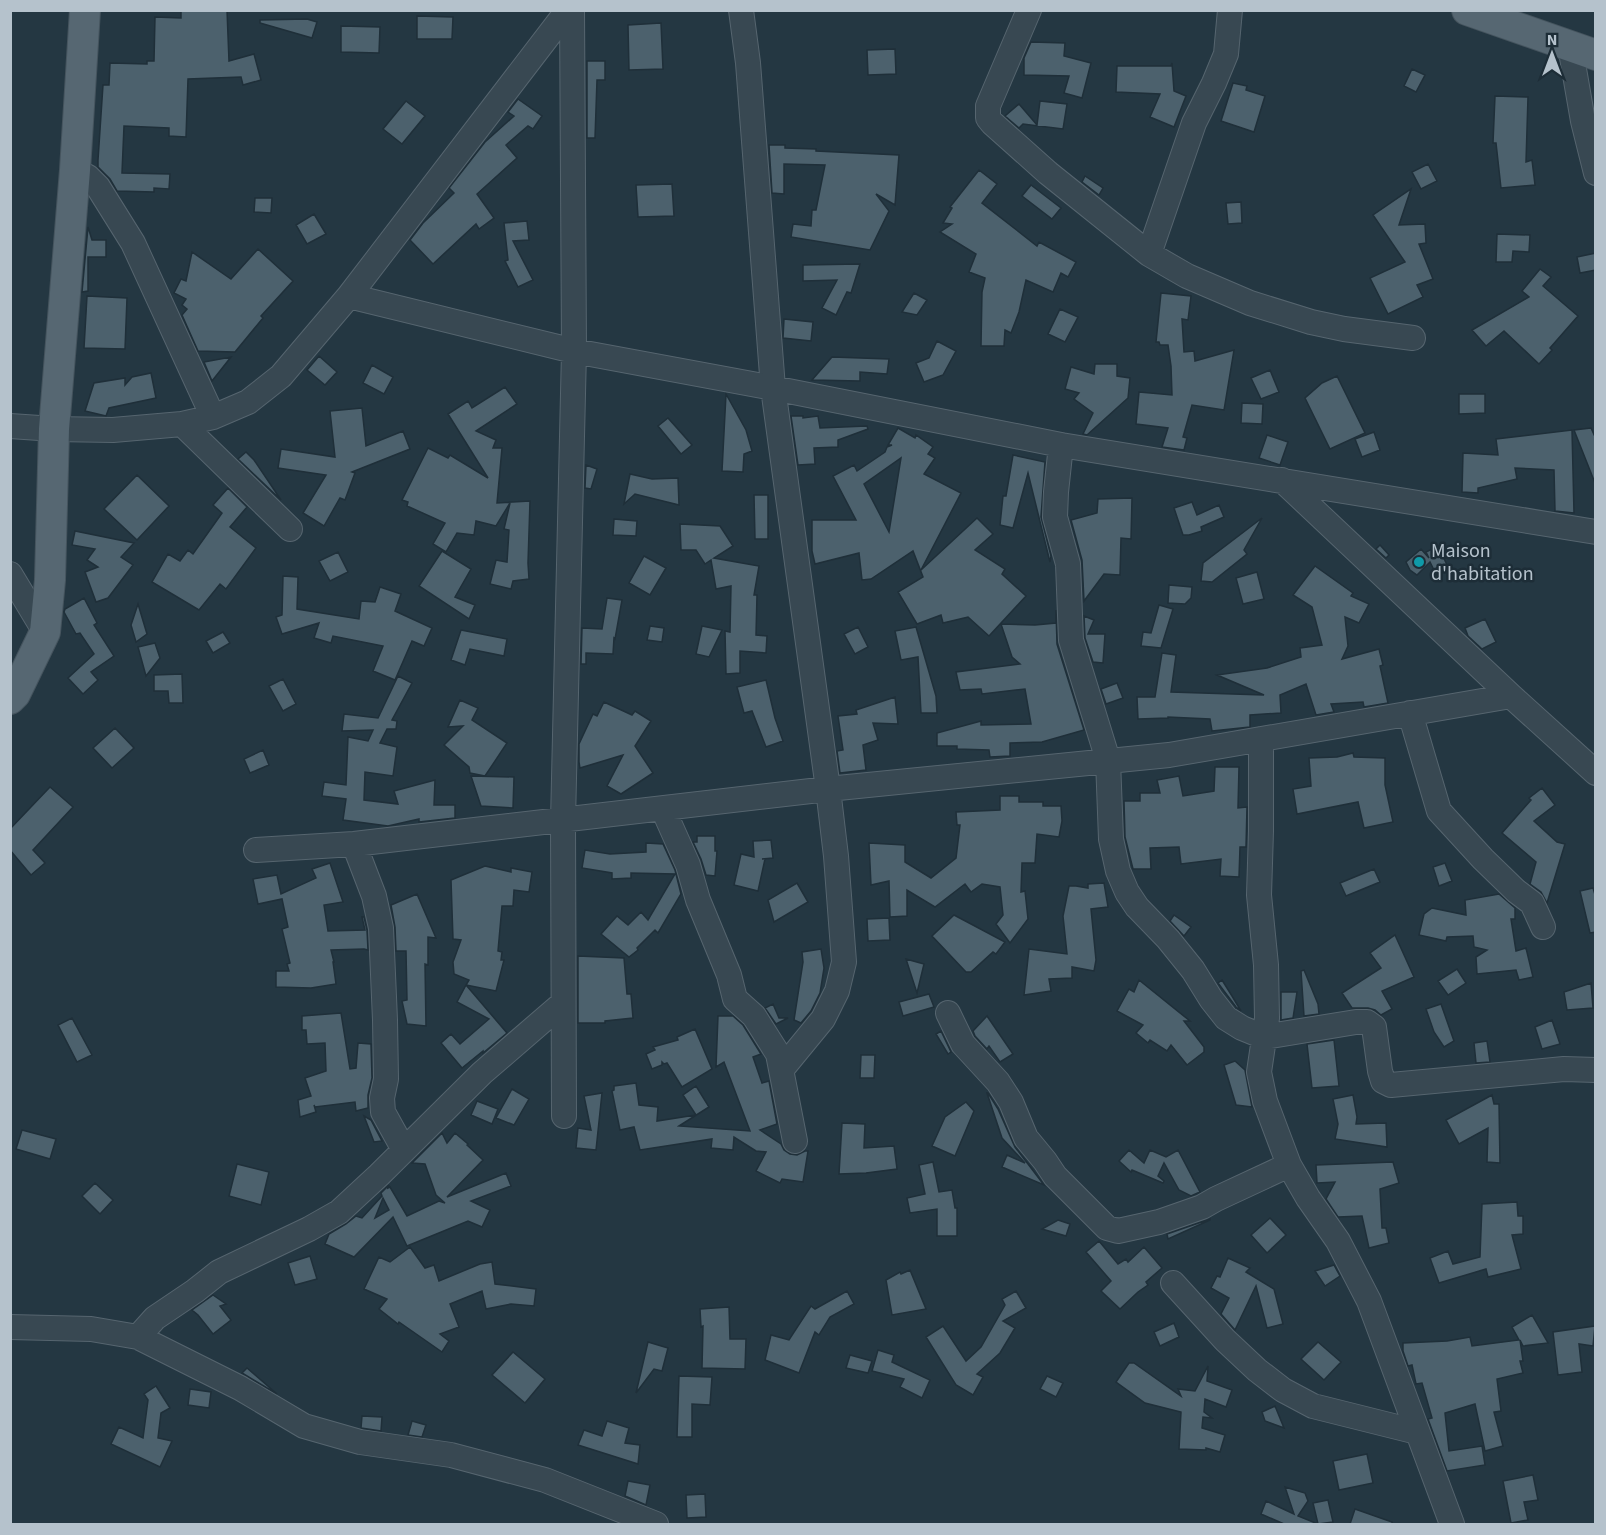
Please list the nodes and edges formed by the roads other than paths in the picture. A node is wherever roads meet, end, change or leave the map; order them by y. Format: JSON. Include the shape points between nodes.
{"nodes":[{"id":1,"x":85,"y":10,"type":"edge"},
{"id":2,"x":568,"y":10,"type":"edge"},
{"id":3,"x":572,"y":10,"type":"edge"},
{"id":4,"x":741,"y":10,"type":"edge"},
{"id":5,"x":1029,"y":10,"type":"edge"},
{"id":6,"x":1230,"y":10,"type":"edge"},
{"id":7,"x":1467,"y":10,"type":"edge"},
{"id":8,"x":1583,"y":51,"type":"edge"},
{"id":9,"x":75,"y":170,"type":"junction"},
{"id":10,"x":1596,"y":173,"type":"edge"},
{"id":11,"x":1149,"y":254,"type":"junction"},
{"id":12,"x":349,"y":296,"type":"junction"},
{"id":13,"x":1413,"y":338,"type":"dead end"},
{"id":14,"x":574,"y":351,"type":"junction"},
{"id":15,"x":773,"y":388,"type":"junction"},
{"id":16,"x":213,"y":417,"type":"junction"},
{"id":17,"x":182,"y":424,"type":"junction"},
{"id":18,"x":10,"y":426,"type":"edge"},
{"id":19,"x":54,"y":429,"type":"junction"},
{"id":20,"x":1061,"y":444,"type":"junction"},
{"id":21,"x":1282,"y":480,"type":"junction"},
{"id":22,"x":290,"y":529,"type":"dead end"},
{"id":23,"x":1596,"y":532,"type":"edge"},
{"id":24,"x":10,"y":574,"type":"edge"},
{"id":25,"x":45,"y":632,"type":"junction"},
{"id":26,"x":1511,"y":696,"type":"junction"},
{"id":27,"x":10,"y":699,"type":"edge"},
{"id":28,"x":1410,"y":713,"type":"junction"},
{"id":29,"x":1261,"y":739,"type":"junction"},
{"id":30,"x":1108,"y":760,"type":"junction"},
{"id":31,"x":1596,"y":772,"type":"edge"},
{"id":32,"x":828,"y":789,"type":"junction"},
{"id":33,"x":663,"y":809,"type":"junction"},
{"id":34,"x":562,"y":821,"type":"junction"},
{"id":35,"x":354,"y":844,"type":"junction"},
{"id":36,"x":256,"y":850,"type":"dead end"},
{"id":37,"x":1543,"y":927,"type":"dead end"},
{"id":38,"x":563,"y":1003,"type":"junction"},
{"id":39,"x":948,"y":1013,"type":"dead end"},
{"id":40,"x":1264,"y":1037,"type":"junction"},
{"id":41,"x":782,"y":1069,"type":"junction"},
{"id":42,"x":1596,"y":1070,"type":"edge"},
{"id":43,"x":564,"y":1116,"type":"dead end"},
{"id":44,"x":795,"y":1141,"type":"dead end"},
{"id":45,"x":404,"y":1150,"type":"junction"},
{"id":46,"x":1289,"y":1165,"type":"junction"},
{"id":47,"x":1173,"y":1283,"type":"dead end"},
{"id":48,"x":10,"y":1327,"type":"edge"},
{"id":49,"x":138,"y":1337,"type":"junction"},
{"id":50,"x":1417,"y":1432,"type":"junction"},
{"id":51,"x":656,"y":1524,"type":"edge"},
{"id":52,"x":1452,"y":1524,"type":"edge"}],
"edges":[{"from":1,"to":9,"type":"main road"},
{"from":2,"to":12,"type":"street"},
{"from":3,"to":14,"type":"street"},
{"from":4,"to":15,"type":"street"},
{"from":5,"to":11,"type":"street","via":[[988,106],[988,118],[1048,173]]},
{"from":6,"to":11,"type":"street","via":[[1226,54],[1194,123]]},
{"from":7,"to":8,"type":"main road"},
{"from":8,"to":10,"type":"street","via":[[1583,121]]},
{"from":9,"to":16,"type":"street","via":[[98,187],[133,243]]},
{"from":9,"to":19,"type":"main road"},
{"from":11,"to":13,"type":"street","via":[[1187,276],[1250,303],[1311,322]]},
{"from":12,"to":14,"type":"street"},
{"from":12,"to":16,"type":"street","via":[[281,376],[248,402]]},
{"from":14,"to":15,"type":"street"},
{"from":14,"to":34,"type":"street"},
{"from":15,"to":20,"type":"street"},
{"from":15,"to":32,"type":"street"},
{"from":16,"to":17,"type":"street"},
{"from":17,"to":19,"type":"street","via":[[113,430]]},
{"from":17,"to":22,"type":"street"},
{"from":18,"to":19,"type":"street"},
{"from":19,"to":25,"type":"main road"},
{"from":20,"to":21,"type":"street"},
{"from":20,"to":30,"type":"street","via":[[1055,517],[1068,564],[1071,640]]},
{"from":21,"to":23,"type":"street"},
{"from":21,"to":26,"type":"street"},
{"from":24,"to":25,"type":"street"},
{"from":25,"to":27,"type":"main road"},
{"from":26,"to":28,"type":"street"},
{"from":26,"to":31,"type":"street"},
{"from":28,"to":29,"type":"street"},
{"from":28,"to":37,"type":"street","via":[[1438,811],[1483,860],[1532,903]]},
{"from":29,"to":30,"type":"street","via":[[1169,755]]},
{"from":29,"to":40,"type":"street","via":[[1259,895],[1266,964]]},
{"from":30,"to":32,"type":"street"},
{"from":30,"to":40,"type":"street","via":[[1112,839],[1118,872],[1127,892],[1193,970],[1226,1018]]},
{"from":32,"to":33,"type":"street"},
{"from":32,"to":41,"type":"street","via":[[844,962],[837,992],[823,1019]]},
{"from":33,"to":34,"type":"street"},
{"from":33,"to":41,"type":"street","via":[[688,865],[735,999],[768,1036]]},
{"from":34,"to":35,"type":"street"},
{"from":34,"to":38,"type":"street"},
{"from":35,"to":36,"type":"street"},
{"from":35,"to":45,"type":"street","via":[[374,896],[381,928],[386,1079],[382,1103]]},
{"from":38,"to":43,"type":"street"},
{"from":38,"to":45,"type":"street","via":[[482,1073]]},
{"from":39,"to":46,"type":"street","via":[[963,1044],[1011,1102],[1026,1138],[1055,1176],[1112,1230],[1159,1222],[1202,1207]]},
{"from":40,"to":42,"type":"street","via":[[1367,1022],[1374,1027],[1383,1081],[1391,1084],[1564,1069]]},
{"from":40,"to":46,"type":"street","via":[[1261,1082]]},
{"from":41,"to":44,"type":"street"},
{"from":45,"to":49,"type":"street","via":[[339,1212],[219,1272],[154,1318]]},
{"from":46,"to":50,"type":"street","via":[[1338,1241],[1369,1301]]},
{"from":47,"to":50,"type":"street","via":[[1225,1340],[1283,1390],[1313,1406]]},
{"from":48,"to":49,"type":"street","via":[[91,1329]]},
{"from":49,"to":51,"type":"street","via":[[240,1388],[304,1426],[360,1443],[451,1455],[544,1480]]},
{"from":50,"to":52,"type":"street"}]}
